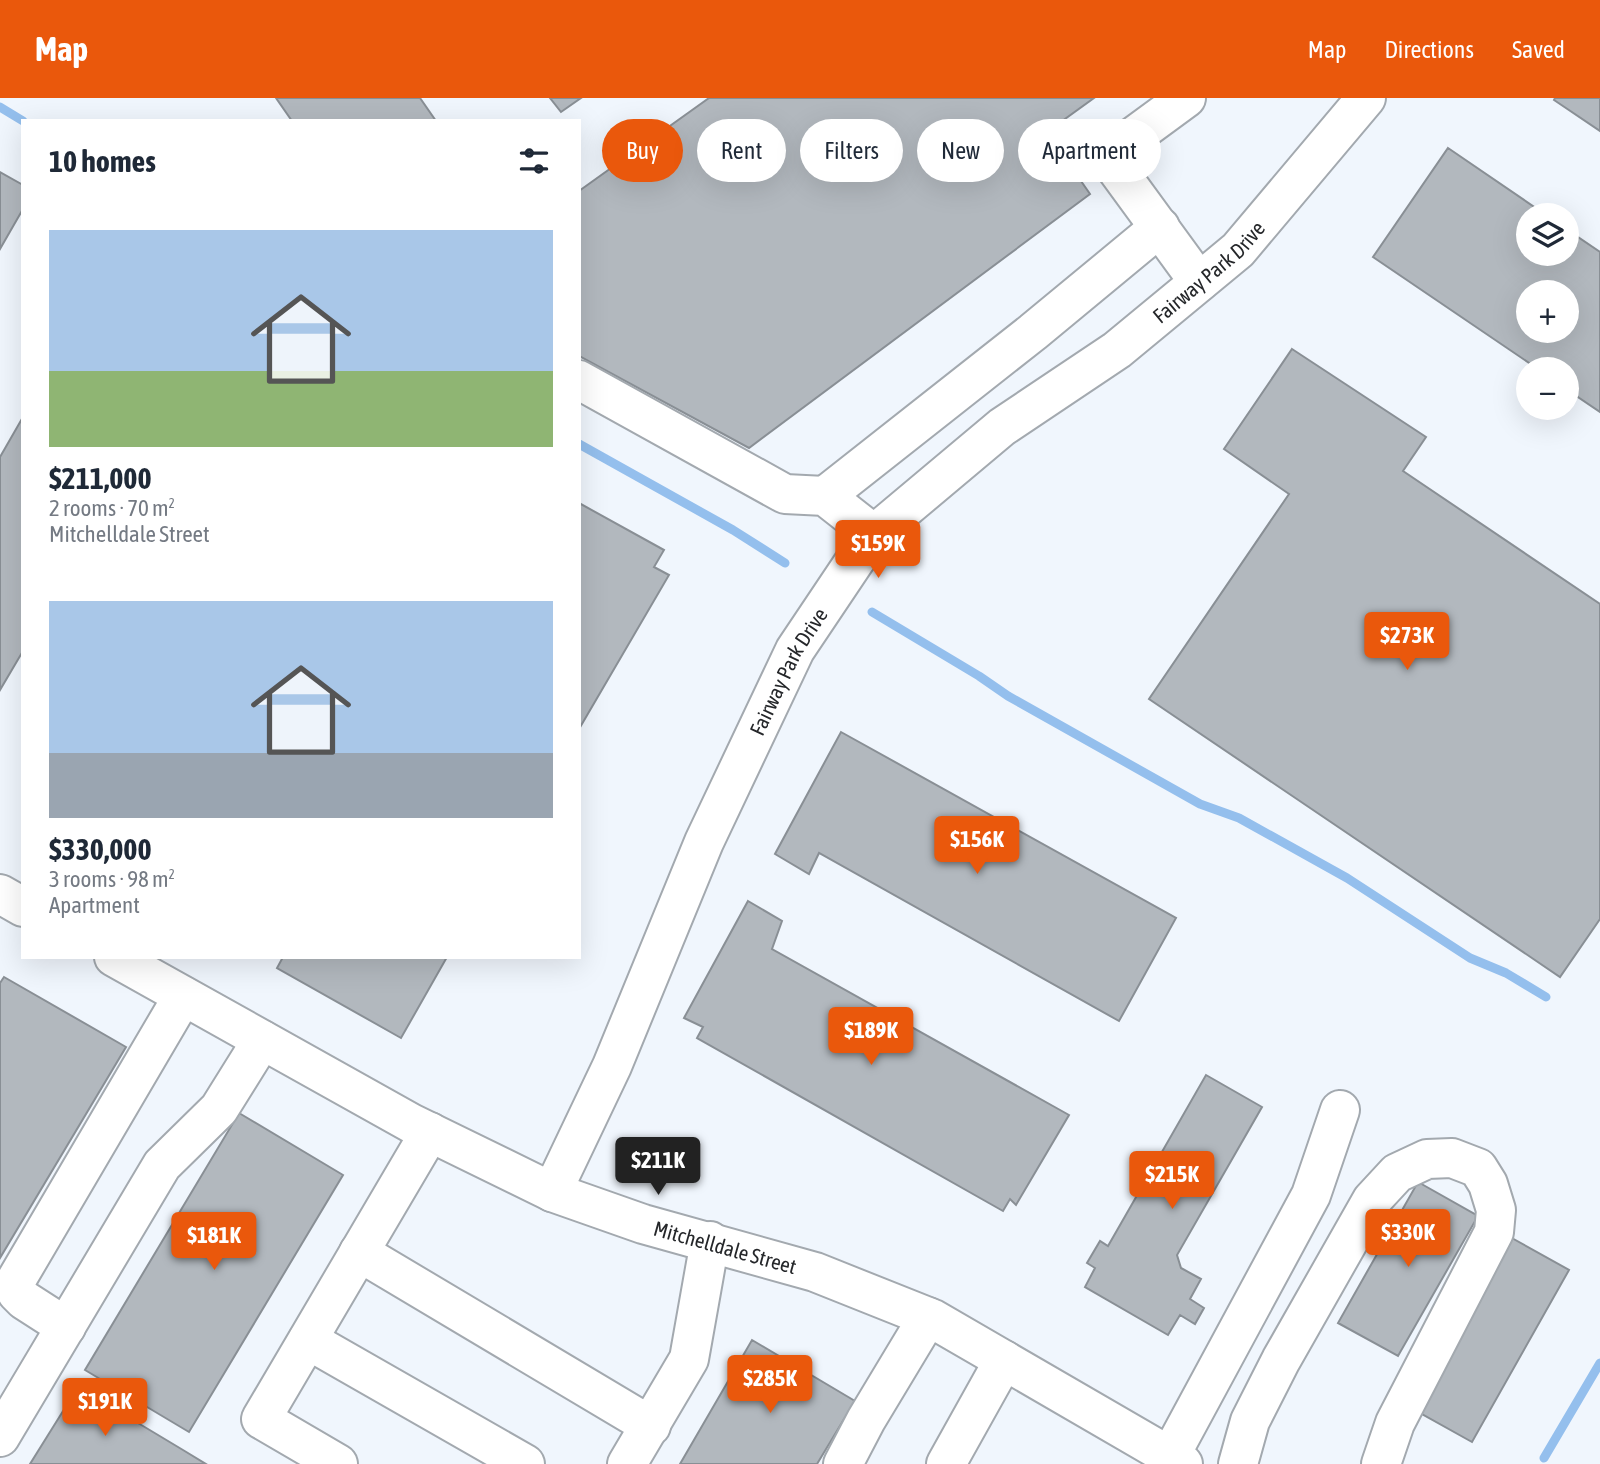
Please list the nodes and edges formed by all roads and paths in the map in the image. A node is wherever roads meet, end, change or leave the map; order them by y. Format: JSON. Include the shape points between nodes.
{"nodes":[{"id":1,"x":1186,"y":98,"type":"edge"},
{"id":2,"x":1366,"y":98,"type":"edge"},
{"id":3,"x":1160,"y":227,"type":"junction"},
{"id":4,"x":1199,"y":282,"type":"junction"},
{"id":5,"x":1033,"y":332,"type":"junction"},
{"id":6,"x":581,"y":381,"type":"edge"},
{"id":7,"x":1066,"y":384,"type":"junction"},
{"id":8,"x":825,"y":496,"type":"junction"},
{"id":9,"x":876,"y":536,"type":"junction"},
{"id":10,"x":0,"y":894,"type":"edge"},
{"id":11,"x":21,"y":906,"type":"edge"},
{"id":12,"x":118,"y":959,"type":"edge"},
{"id":13,"x":183,"y":996,"type":"junction"},
{"id":14,"x":262,"y":1040,"type":"junction"},
{"id":15,"x":1340,"y":1110,"type":"dead end"},
{"id":16,"x":430,"y":1132,"type":"junction"},
{"id":17,"x":552,"y":1192,"type":"junction"},
{"id":18,"x":710,"y":1241,"type":"junction"},
{"id":19,"x":359,"y":1252,"type":"junction"},
{"id":20,"x":928,"y":1317,"type":"junction"},
{"id":21,"x":66,"y":1327,"type":"junction"},
{"id":22,"x":308,"y":1340,"type":"junction"},
{"id":23,"x":1004,"y":1360,"type":"junction"},
{"id":24,"x":651,"y":1426,"type":"junction"},
{"id":25,"x":0,"y":1437,"type":"edge"},
{"id":26,"x":1177,"y":1460,"type":"edge"},
{"id":27,"x":338,"y":1464,"type":"edge"},
{"id":28,"x":525,"y":1464,"type":"edge"},
{"id":29,"x":627,"y":1464,"type":"edge"},
{"id":30,"x":843,"y":1464,"type":"edge"},
{"id":31,"x":946,"y":1464,"type":"edge"},
{"id":32,"x":1238,"y":1464,"type":"edge"},
{"id":33,"x":1381,"y":1464,"type":"edge"}],
"edges":[{"from":1,"to":3,"type":"street","via":[[1107,156]]},
{"from":2,"to":4,"type":"street","name":"Fairway Park Drive","via":[[1238,250]]},
{"from":3,"to":4,"type":"street"},
{"from":3,"to":5,"type":"street"},
{"from":4,"to":7,"type":"street","name":"Fairway Park Drive","via":[[1117,350]]},
{"from":5,"to":7,"type":"street"},
{"from":5,"to":8,"type":"street"},
{"from":6,"to":8,"type":"street","via":[[785,494]]},
{"from":7,"to":9,"type":"street","name":"Fairway Park Drive","via":[[1002,427]]},
{"from":8,"to":9,"type":"street"},
{"from":9,"to":17,"type":"street","name":"Fairway Park Drive","via":[[795,650],[704,842],[612,1066]]},
{"from":10,"to":11,"type":"street"},
{"from":12,"to":13,"type":"street","name":"Mitchelldale Street"},
{"from":13,"to":14,"type":"street","name":"Mitchelldale Street"},
{"from":13,"to":21,"type":"street","via":[[15,1282],[24,1300]]},
{"from":14,"to":16,"type":"street","name":"Mitchelldale Street"},
{"from":14,"to":21,"type":"street","via":[[219,1109],[162,1165]]},
{"from":15,"to":26,"type":"street","via":[[1311,1195]]},
{"from":16,"to":17,"type":"street","name":"Mitchelldale Street"},
{"from":16,"to":19,"type":"street"},
{"from":17,"to":18,"type":"street","name":"Mitchelldale Street","via":[[643,1224]]},
{"from":18,"to":20,"type":"street","name":"Mitchelldale Street","via":[[815,1272]]},
{"from":18,"to":24,"type":"street","via":[[689,1359]]},
{"from":19,"to":22,"type":"street"},
{"from":19,"to":24,"type":"street"},
{"from":20,"to":23,"type":"street","name":"Mitchelldale Street"},
{"from":20,"to":30,"type":"street"},
{"from":21,"to":25,"type":"street"},
{"from":22,"to":27,"type":"street","via":[[261,1419]]},
{"from":22,"to":28,"type":"street"},
{"from":23,"to":26,"type":"street","name":"Mitchelldale Street"},
{"from":23,"to":31,"type":"street"},
{"from":24,"to":29,"type":"street"},
{"from":32,"to":33,"type":"street","via":[[1250,1421],[1372,1200],[1397,1173],[1427,1159],[1452,1158],[1478,1168],[1488,1184],[1496,1210],[1494,1232],[1395,1423]]}]}
